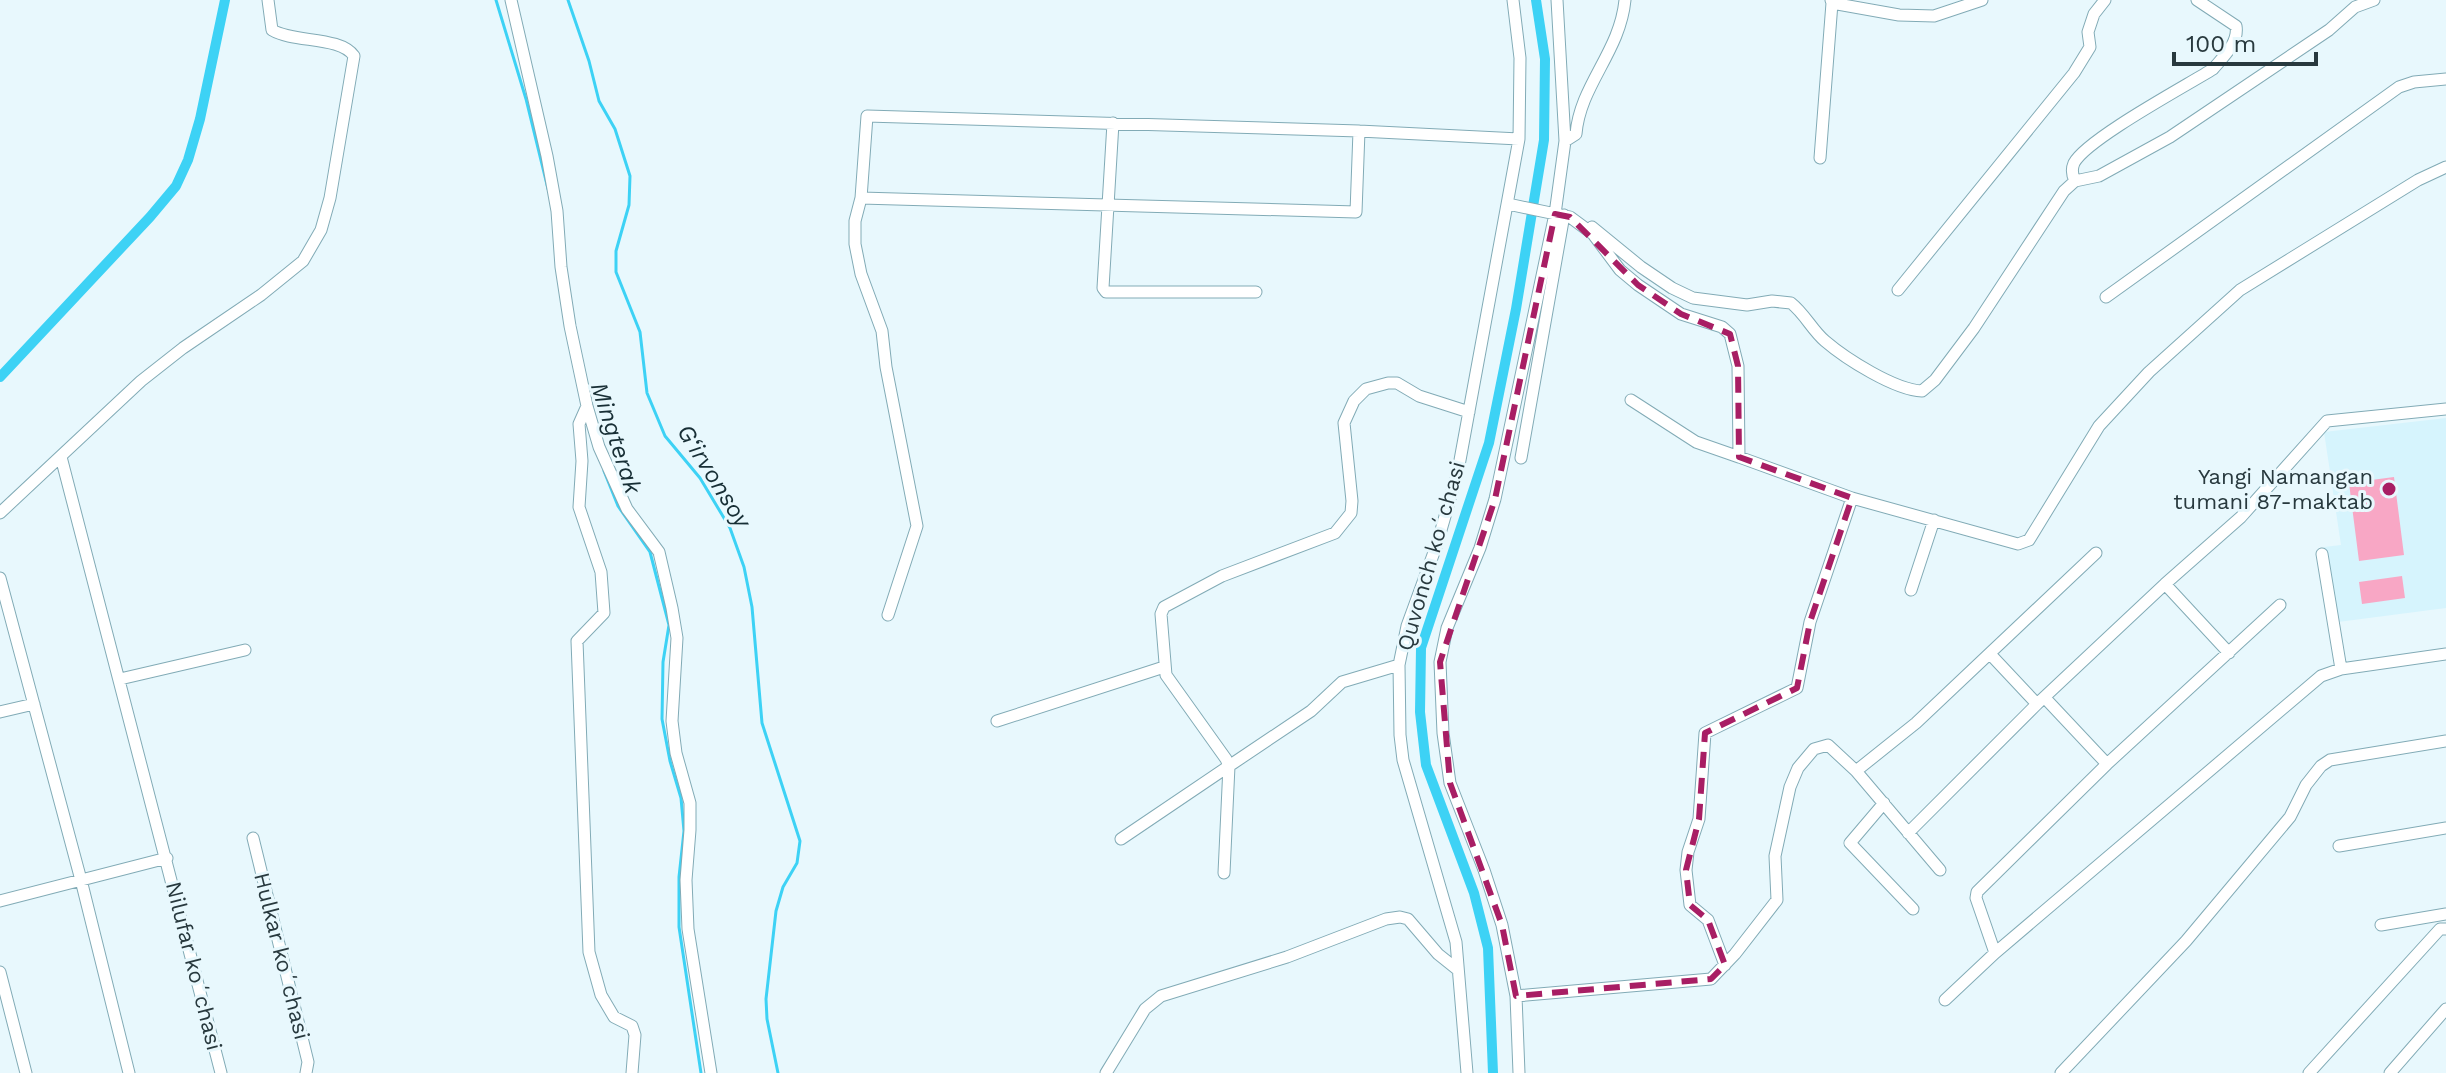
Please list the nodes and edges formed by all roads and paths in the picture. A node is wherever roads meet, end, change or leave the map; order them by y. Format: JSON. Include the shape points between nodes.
{"nodes":[{"id":1,"x":268,"y":0,"type":"edge"},
{"id":2,"x":511,"y":0,"type":"edge"},
{"id":3,"x":1513,"y":0,"type":"edge"},
{"id":4,"x":1557,"y":0,"type":"edge"},
{"id":5,"x":1625,"y":0,"type":"edge"},
{"id":6,"x":1982,"y":0,"type":"edge"},
{"id":7,"x":2105,"y":0,"type":"edge"},
{"id":8,"x":2197,"y":0,"type":"edge"},
{"id":9,"x":2374,"y":0,"type":"edge"},
{"id":10,"x":1832,"y":2,"type":"edge"},
{"id":11,"x":2446,"y":79,"type":"edge"},
{"id":12,"x":1113,"y":123,"type":"junction"},
{"id":13,"x":1359,"y":131,"type":"junction"},
{"id":14,"x":1519,"y":139,"type":"junction"},
{"id":15,"x":1565,"y":141,"type":"junction"},
{"id":16,"x":1820,"y":158,"type":"dead end"},
{"id":17,"x":2446,"y":167,"type":"edge"},
{"id":18,"x":2075,"y":181,"type":"junction"},
{"id":19,"x":861,"y":198,"type":"junction"},
{"id":20,"x":1508,"y":204,"type":"junction"},
{"id":21,"x":1108,"y":205,"type":"junction"},
{"id":22,"x":1563,"y":215,"type":"junction"},
{"id":23,"x":1898,"y":290,"type":"dead end"},
{"id":24,"x":1256,"y":292,"type":"dead end"},
{"id":25,"x":2106,"y":297,"type":"dead end"},
{"id":26,"x":1631,"y":400,"type":"dead end"},
{"id":27,"x":587,"y":406,"type":"junction"},
{"id":28,"x":2446,"y":409,"type":"edge"},
{"id":29,"x":1469,"y":412,"type":"junction"},
{"id":30,"x":61,"y":457,"type":"junction"},
{"id":31,"x":1739,"y":457,"type":"junction"},
{"id":32,"x":1521,"y":458,"type":"dead end"},
{"id":33,"x":1852,"y":498,"type":"junction"},
{"id":34,"x":0,"y":513,"type":"edge"},
{"id":35,"x":1934,"y":520,"type":"junction"},
{"id":36,"x":2096,"y":553,"type":"dead end"},
{"id":37,"x":2322,"y":554,"type":"dead end"},
{"id":38,"x":0,"y":578,"type":"edge"},
{"id":39,"x":2165,"y":584,"type":"junction"},
{"id":40,"x":1911,"y":590,"type":"dead end"},
{"id":41,"x":2280,"y":605,"type":"dead end"},
{"id":42,"x":888,"y":615,"type":"dead end"},
{"id":43,"x":245,"y":650,"type":"dead end"},
{"id":44,"x":2229,"y":653,"type":"junction"},
{"id":45,"x":2446,"y":654,"type":"edge"},
{"id":46,"x":1991,"y":655,"type":"junction"},
{"id":47,"x":1399,"y":665,"type":"junction"},
{"id":48,"x":1164,"y":667,"type":"junction"},
{"id":49,"x":2341,"y":669,"type":"junction"},
{"id":50,"x":120,"y":679,"type":"junction"},
{"id":51,"x":2041,"y":701,"type":"junction"},
{"id":52,"x":34,"y":704,"type":"junction"},
{"id":53,"x":0,"y":712,"type":"edge"},
{"id":54,"x":997,"y":721,"type":"dead end"},
{"id":55,"x":2446,"y":741,"type":"edge"},
{"id":56,"x":2107,"y":764,"type":"junction"},
{"id":57,"x":1229,"y":766,"type":"junction"},
{"id":58,"x":1856,"y":771,"type":"junction"},
{"id":59,"x":1884,"y":803,"type":"junction"},
{"id":60,"x":2446,"y":828,"type":"edge"},
{"id":61,"x":1908,"y":833,"type":"junction"},
{"id":62,"x":253,"y":838,"type":"dead end"},
{"id":63,"x":1121,"y":839,"type":"dead end"},
{"id":64,"x":2339,"y":846,"type":"dead end"},
{"id":65,"x":167,"y":858,"type":"junction"},
{"id":66,"x":1940,"y":870,"type":"dead end"},
{"id":67,"x":1224,"y":873,"type":"dead end"},
{"id":68,"x":81,"y":880,"type":"junction"},
{"id":69,"x":0,"y":901,"type":"edge"},
{"id":70,"x":1913,"y":909,"type":"dead end"},
{"id":71,"x":2446,"y":914,"type":"edge"},
{"id":72,"x":2381,"y":925,"type":"dead end"},
{"id":73,"x":2446,"y":929,"type":"edge"},
{"id":74,"x":1995,"y":953,"type":"junction"},
{"id":75,"x":1725,"y":965,"type":"junction"},
{"id":76,"x":1458,"y":970,"type":"junction"},
{"id":77,"x":0,"y":972,"type":"edge"},
{"id":78,"x":1516,"y":996,"type":"junction"},
{"id":79,"x":1945,"y":1000,"type":"dead end"},
{"id":80,"x":2446,"y":1009,"type":"edge"},
{"id":81,"x":26,"y":1073,"type":"edge"},
{"id":82,"x":129,"y":1073,"type":"edge"},
{"id":83,"x":221,"y":1073,"type":"edge"},
{"id":84,"x":306,"y":1073,"type":"edge"},
{"id":85,"x":632,"y":1073,"type":"edge"},
{"id":86,"x":711,"y":1073,"type":"edge"},
{"id":87,"x":1106,"y":1073,"type":"edge"},
{"id":88,"x":1467,"y":1073,"type":"edge"},
{"id":89,"x":1519,"y":1073,"type":"edge"},
{"id":90,"x":2061,"y":1073,"type":"edge"},
{"id":91,"x":2309,"y":1073,"type":"edge"},
{"id":92,"x":2390,"y":1073,"type":"edge"}],
"edges":[{"from":1,"to":30,"type":"street","via":[[272,30],[342,45],[354,56],[321,230],[294,270],[141,381]]},
{"from":2,"to":27,"type":"street","via":[[547,156],[570,326]]},
{"from":3,"to":14,"type":"street","name":"Quvonch koʻchasi","via":[[1520,58]]},
{"from":4,"to":15,"type":"street"},
{"from":5,"to":15,"type":"street","via":[[1618,36],[1584,100],[1576,134]]},
{"from":6,"to":10,"type":"street","via":[[1934,16]]},
{"from":7,"to":23,"type":"street","via":[[2094,14],[2090,47],[2074,73]]},
{"from":8,"to":18,"type":"street","via":[[2236,26],[2238,34],[2226,54],[2213,69],[2095,141],[2073,165]]},
{"from":9,"to":18,"type":"street","via":[[2355,7],[2170,137],[2099,176]]},
{"from":10,"to":16,"type":"street"},
{"from":11,"to":25,"type":"street","via":[[2399,87]]},
{"from":12,"to":13,"type":"street"},
{"from":12,"to":19,"type":"street","via":[[867,116]]},
{"from":12,"to":21,"type":"street"},
{"from":13,"to":14,"type":"street"},
{"from":13,"to":21,"type":"street","via":[[1356,212]]},
{"from":14,"to":20,"type":"street","name":"Quvonch koʻchasi"},
{"from":15,"to":22,"type":"street"},
{"from":17,"to":35,"type":"street","via":[[2240,290],[2149,372],[2099,426],[2029,540],[2018,544]]},
{"from":18,"to":22,"type":"street","via":[[1974,328],[1922,391],[1856,363],[1825,341],[1791,303],[1747,305],[1693,298],[1641,267],[1600,231]]},
{"from":19,"to":21,"type":"street"},
{"from":19,"to":42,"type":"street","via":[[855,244],[882,331],[917,526]]},
{"from":20,"to":22,"type":"street"},
{"from":20,"to":29,"type":"street","name":"Quvonch koʻchasi"},
{"from":21,"to":24,"type":"street","via":[[1106,292]]},
{"from":22,"to":31,"type":"street","via":[[1593,234],[1620,270],[1660,301],[1730,334],[1738,366]]},
{"from":22,"to":32,"type":"street"},
{"from":22,"to":78,"type":"street","via":[[1495,499],[1447,628],[1440,662],[1450,783],[1502,925]]},
{"from":26,"to":31,"type":"street","via":[[1696,442]]},
{"from":27,"to":85,"type":"street","via":[[579,424],[579,507],[605,596],[604,613],[577,641],[589,952],[601,995],[614,1017],[632,1026]]},
{"from":27,"to":86,"type":"street","via":[[627,509],[659,552],[672,608],[677,638],[672,721],[690,803],[688,929]]},
{"from":28,"to":39,"type":"street","via":[[2327,421],[2241,517]]},
{"from":29,"to":47,"type":"street","name":"Quvonch koʻchasi","via":[[1458,471]]},
{"from":29,"to":48,"type":"street","via":[[1397,383],[1366,389],[1344,423],[1352,501],[1346,523],[1326,538],[1222,576],[1164,607]]},
{"from":30,"to":34,"type":"street"},
{"from":30,"to":50,"type":"street","name":"Nilufar koʻchasi"},
{"from":31,"to":33,"type":"street"},
{"from":33,"to":35,"type":"street"},
{"from":33,"to":75,"type":"street","via":[[1810,622],[1797,688],[1705,733],[1699,819],[1686,870],[1690,905],[1708,920]]},
{"from":35,"to":40,"type":"street"},
{"from":36,"to":46,"type":"street"},
{"from":37,"to":49,"type":"street"},
{"from":38,"to":52,"type":"street"},
{"from":39,"to":44,"type":"street"},
{"from":39,"to":51,"type":"street"},
{"from":41,"to":44,"type":"street"},
{"from":43,"to":50,"type":"street"},
{"from":44,"to":56,"type":"street"},
{"from":45,"to":49,"type":"street"},
{"from":46,"to":51,"type":"street"},
{"from":46,"to":58,"type":"street"},
{"from":47,"to":57,"type":"street","via":[[1342,682],[1311,711]]},
{"from":47,"to":76,"type":"street","name":"Quvonch koʻchasi","via":[[1403,760],[1453,931]]},
{"from":48,"to":54,"type":"street"},
{"from":48,"to":57,"type":"street"},
{"from":49,"to":74,"type":"street","via":[[2303,690]]},
{"from":50,"to":65,"type":"street","name":"Nilufar koʻchasi"},
{"from":51,"to":56,"type":"street"},
{"from":51,"to":61,"type":"street"},
{"from":52,"to":53,"type":"street"},
{"from":52,"to":68,"type":"street"},
{"from":55,"to":90,"type":"street","via":[[2330,760],[2321,766],[2290,817],[2186,941]]},
{"from":56,"to":74,"type":"street","via":[[1977,892]]},
{"from":57,"to":63,"type":"street"},
{"from":57,"to":67,"type":"street"},
{"from":58,"to":59,"type":"street"},
{"from":58,"to":75,"type":"street","via":[[1828,745],[1814,749],[1798,768],[1775,856],[1777,900]]},
{"from":59,"to":61,"type":"street"},
{"from":59,"to":70,"type":"street","via":[[1850,843]]},
{"from":60,"to":64,"type":"street"},
{"from":61,"to":66,"type":"street"},
{"from":62,"to":84,"type":"street","name":"Hulkar koʻchasi","via":[[308,1062]]},
{"from":65,"to":68,"type":"street"},
{"from":65,"to":83,"type":"street","name":"Nilufar koʻchasi"},
{"from":68,"to":69,"type":"street"},
{"from":68,"to":82,"type":"street"},
{"from":71,"to":72,"type":"street"},
{"from":73,"to":91,"type":"street","via":[[2440,929]]},
{"from":74,"to":79,"type":"street"},
{"from":75,"to":78,"type":"street","via":[[1711,979]]},
{"from":76,"to":87,"type":"street","via":[[1408,919],[1386,919],[1161,996],[1145,1009]]},
{"from":76,"to":88,"type":"street","name":"Quvonch koʻchasi"},
{"from":77,"to":81,"type":"street"},
{"from":78,"to":89,"type":"street"},
{"from":80,"to":92,"type":"street"}]}
